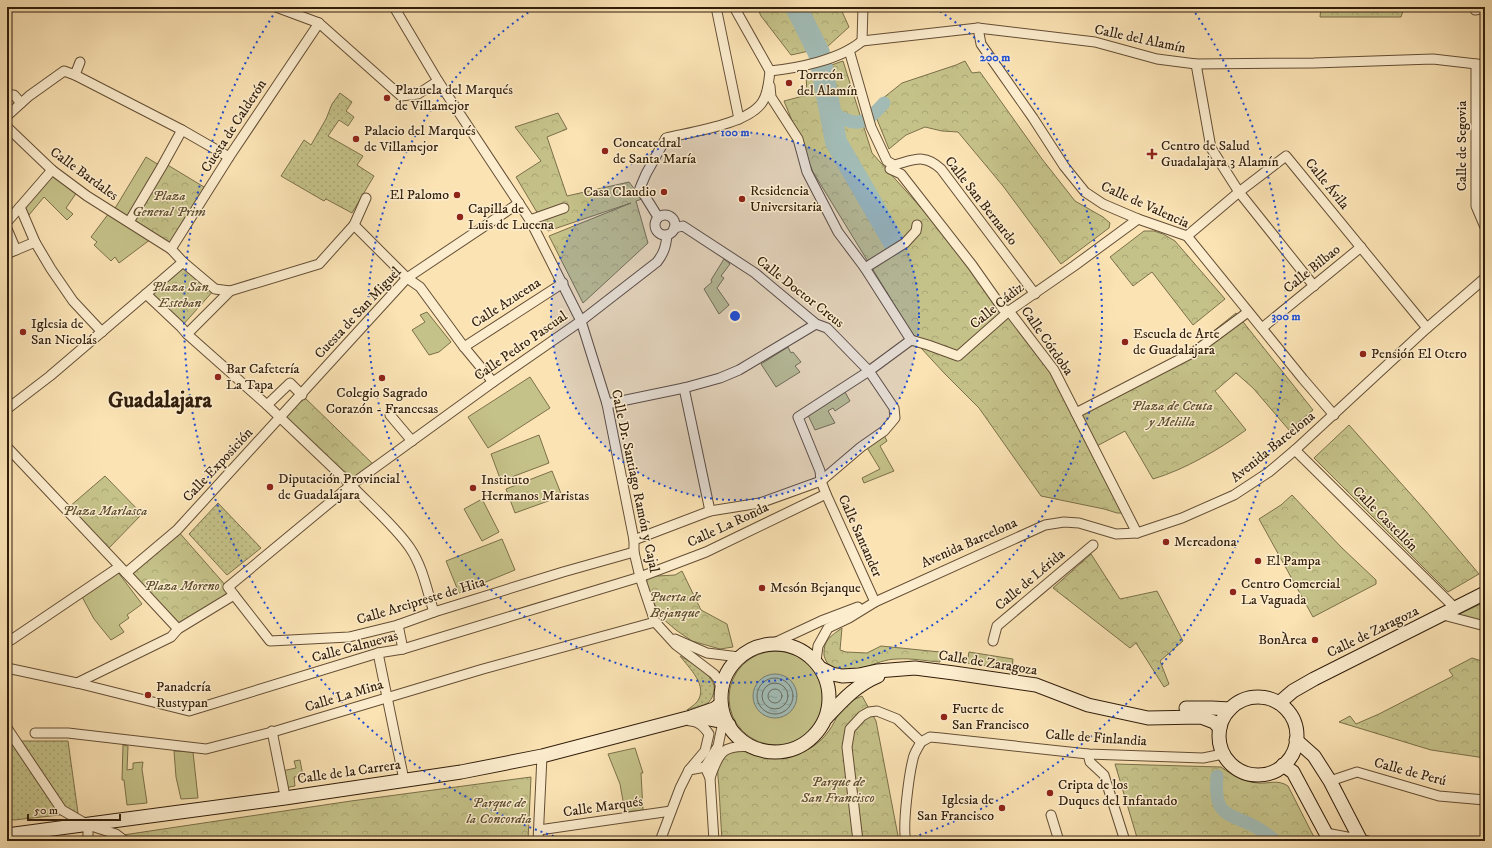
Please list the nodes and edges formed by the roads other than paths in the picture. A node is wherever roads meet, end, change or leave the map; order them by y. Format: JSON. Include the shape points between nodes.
{"nodes":[{"id":1,"x":276,"y":7,"type":"edge"},
{"id":2,"x":394,"y":7,"type":"edge"},
{"id":3,"x":716,"y":7,"type":"edge"},
{"id":4,"x":734,"y":7,"type":"edge"},
{"id":5,"x":863,"y":7,"type":"edge"},
{"id":6,"x":1485,"y":8,"type":"edge"},
{"id":7,"x":1475,"y":10,"type":"dead end"},
{"id":8,"x":319,"y":23,"type":"junction"},
{"id":9,"x":978,"y":28,"type":"junction"},
{"id":10,"x":862,"y":41,"type":"junction"},
{"id":11,"x":846,"y":52,"type":"junction"},
{"id":12,"x":80,"y":62,"type":"dead end"},
{"id":13,"x":1196,"y":64,"type":"junction"},
{"id":14,"x":1480,"y":64,"type":"edge"},
{"id":15,"x":770,"y":71,"type":"junction"},
{"id":16,"x":75,"y":75,"type":"junction"},
{"id":17,"x":438,"y":81,"type":"junction"},
{"id":18,"x":769,"y":81,"type":"junction"},
{"id":19,"x":7,"y":95,"type":"edge"},
{"id":20,"x":21,"y":103,"type":"junction"},
{"id":21,"x":7,"y":116,"type":"edge"},
{"id":22,"x":739,"y":120,"type":"junction"},
{"id":23,"x":7,"y":127,"type":"edge"},
{"id":24,"x":182,"y":130,"type":"junction"},
{"id":25,"x":229,"y":157,"type":"junction"},
{"id":26,"x":889,"y":169,"type":"junction"},
{"id":27,"x":52,"y":170,"type":"junction"},
{"id":28,"x":1239,"y":192,"type":"junction"},
{"id":29,"x":366,"y":198,"type":"dead end"},
{"id":30,"x":519,"y":203,"type":"junction"},
{"id":31,"x":20,"y":207,"type":"junction"},
{"id":32,"x":564,"y":208,"type":"dead end"},
{"id":33,"x":658,"y":217,"type":"junction"},
{"id":34,"x":1138,"y":218,"type":"junction"},
{"id":35,"x":530,"y":220,"type":"junction"},
{"id":36,"x":7,"y":222,"type":"edge"},
{"id":37,"x":129,"y":222,"type":"junction"},
{"id":38,"x":354,"y":225,"type":"junction"},
{"id":39,"x":917,"y":225,"type":"dead end"},
{"id":40,"x":1485,"y":227,"type":"edge"},
{"id":41,"x":674,"y":228,"type":"junction"},
{"id":42,"x":7,"y":229,"type":"edge"},
{"id":43,"x":667,"y":235,"type":"junction"},
{"id":44,"x":1187,"y":236,"type":"junction"},
{"id":45,"x":35,"y":242,"type":"junction"},
{"id":46,"x":1361,"y":247,"type":"junction"},
{"id":47,"x":171,"y":249,"type":"junction"},
{"id":48,"x":16,"y":250,"type":"junction"},
{"id":49,"x":7,"y":254,"type":"edge"},
{"id":50,"x":183,"y":262,"type":"junction"},
{"id":51,"x":865,"y":268,"type":"junction"},
{"id":52,"x":407,"y":278,"type":"junction"},
{"id":53,"x":1485,"y":278,"type":"edge"},
{"id":54,"x":563,"y":283,"type":"junction"},
{"id":55,"x":1314,"y":286,"type":"junction"},
{"id":56,"x":230,"y":291,"type":"junction"},
{"id":57,"x":146,"y":294,"type":"junction"},
{"id":58,"x":1034,"y":294,"type":"junction"},
{"id":59,"x":1009,"y":311,"type":"junction"},
{"id":60,"x":1248,"y":312,"type":"junction"},
{"id":61,"x":581,"y":321,"type":"junction"},
{"id":62,"x":816,"y":324,"type":"junction"},
{"id":63,"x":1262,"y":328,"type":"junction"},
{"id":64,"x":1428,"y":328,"type":"junction"},
{"id":65,"x":102,"y":332,"type":"junction"},
{"id":66,"x":187,"y":334,"type":"junction"},
{"id":67,"x":911,"y":340,"type":"junction"},
{"id":68,"x":464,"y":347,"type":"junction"},
{"id":69,"x":869,"y":371,"type":"junction"},
{"id":70,"x":493,"y":382,"type":"junction"},
{"id":71,"x":684,"y":388,"type":"junction"},
{"id":72,"x":302,"y":394,"type":"junction"},
{"id":73,"x":607,"y":404,"type":"junction"},
{"id":74,"x":267,"y":405,"type":"junction"},
{"id":75,"x":7,"y":409,"type":"edge"},
{"id":76,"x":1076,"y":413,"type":"junction"},
{"id":77,"x":390,"y":415,"type":"dead end"},
{"id":78,"x":1334,"y":415,"type":"junction"},
{"id":79,"x":280,"y":418,"type":"junction"},
{"id":80,"x":412,"y":441,"type":"junction"},
{"id":81,"x":7,"y":447,"type":"edge"},
{"id":82,"x":1295,"y":450,"type":"junction"},
{"id":83,"x":821,"y":481,"type":"junction"},
{"id":84,"x":351,"y":485,"type":"junction"},
{"id":85,"x":826,"y":494,"type":"junction"},
{"id":86,"x":710,"y":511,"type":"junction"},
{"id":87,"x":1137,"y":533,"type":"junction"},
{"id":88,"x":634,"y":540,"type":"junction"},
{"id":89,"x":1093,"y":545,"type":"dead end"},
{"id":90,"x":634,"y":552,"type":"junction"},
{"id":91,"x":119,"y":567,"type":"junction"},
{"id":92,"x":126,"y":573,"type":"junction"},
{"id":93,"x":640,"y":578,"type":"junction"},
{"id":94,"x":231,"y":591,"type":"junction"},
{"id":95,"x":1485,"y":593,"type":"edge"},
{"id":96,"x":875,"y":602,"type":"junction"},
{"id":97,"x":1455,"y":608,"type":"junction"},
{"id":98,"x":434,"y":612,"type":"junction"},
{"id":99,"x":1443,"y":615,"type":"junction"},
{"id":100,"x":655,"y":622,"type":"junction"},
{"id":101,"x":398,"y":625,"type":"junction"},
{"id":102,"x":1485,"y":626,"type":"edge"},
{"id":103,"x":178,"y":629,"type":"junction"},
{"id":104,"x":667,"y":635,"type":"junction"},
{"id":105,"x":7,"y":640,"type":"edge"},
{"id":106,"x":994,"y":641,"type":"dead end"},
{"id":107,"x":774,"y":643,"type":"junction"},
{"id":108,"x":403,"y":649,"type":"junction"},
{"id":109,"x":378,"y":653,"type":"junction"},
{"id":110,"x":740,"y":657,"type":"junction"},
{"id":111,"x":819,"y":665,"type":"junction"},
{"id":112,"x":7,"y":668,"type":"edge"},
{"id":113,"x":895,"y":670,"type":"junction"},
{"id":114,"x":77,"y":683,"type":"junction"},
{"id":115,"x":722,"y":690,"type":"junction"},
{"id":116,"x":388,"y":697,"type":"junction"},
{"id":117,"x":1279,"y":703,"type":"junction"},
{"id":118,"x":1230,"y":709,"type":"junction"},
{"id":119,"x":1120,"y":712,"type":"junction"},
{"id":120,"x":725,"y":717,"type":"junction"},
{"id":121,"x":686,"y":719,"type":"junction"},
{"id":122,"x":826,"y":719,"type":"junction"},
{"id":123,"x":7,"y":728,"type":"edge"},
{"id":124,"x":1220,"y":728,"type":"junction"},
{"id":125,"x":272,"y":731,"type":"junction"},
{"id":126,"x":35,"y":733,"type":"dead end"},
{"id":127,"x":1296,"y":740,"type":"junction"},
{"id":128,"x":921,"y":742,"type":"junction"},
{"id":129,"x":753,"y":747,"type":"junction"},
{"id":130,"x":1088,"y":754,"type":"junction"},
{"id":131,"x":1223,"y":754,"type":"junction"},
{"id":132,"x":542,"y":756,"type":"junction"},
{"id":133,"x":1283,"y":766,"type":"junction"},
{"id":134,"x":705,"y":767,"type":"junction"},
{"id":135,"x":689,"y":770,"type":"junction"},
{"id":136,"x":710,"y":778,"type":"junction"},
{"id":137,"x":404,"y":780,"type":"junction"},
{"id":138,"x":1330,"y":781,"type":"junction"},
{"id":139,"x":284,"y":791,"type":"dead end"},
{"id":140,"x":1485,"y":800,"type":"edge"},
{"id":141,"x":671,"y":811,"type":"junction"},
{"id":142,"x":1050,"y":815,"type":"dead end"},
{"id":143,"x":88,"y":825,"type":"junction"},
{"id":144,"x":539,"y":830,"type":"junction"},
{"id":145,"x":7,"y":835,"type":"edge"},
{"id":146,"x":1328,"y":837,"type":"edge"},
{"id":147,"x":1363,"y":840,"type":"edge"},
{"id":148,"x":88,"y":841,"type":"edge"},
{"id":149,"x":125,"y":841,"type":"edge"},
{"id":150,"x":538,"y":841,"type":"edge"},
{"id":151,"x":660,"y":841,"type":"edge"},
{"id":152,"x":714,"y":841,"type":"edge"},
{"id":153,"x":858,"y":841,"type":"edge"},
{"id":154,"x":906,"y":841,"type":"edge"},
{"id":155,"x":1059,"y":841,"type":"edge"},
{"id":156,"x":1125,"y":841,"type":"edge"}],
"edges":[{"from":1,"to":8,"type":"street"},
{"from":2,"to":17,"type":"street","name":"Calle Dr. Santiago Ramón y Cajal"},
{"from":3,"to":22,"type":"street"},
{"from":4,"to":15,"type":"street"},
{"from":5,"to":10,"type":"street"},
{"from":6,"to":7,"type":"street"},
{"from":8,"to":17,"type":"street","via":[[401,96],[418,94]]},
{"from":8,"to":25,"type":"street","name":"Cuesta de Calderón"},
{"from":9,"to":10,"type":"street","name":"Calle del Alamín"},
{"from":9,"to":13,"type":"street","name":"Calle del Alamín","via":[[1095,42],[1157,59]]},
{"from":9,"to":34,"type":"street","name":"Calle de Valencia","via":[[981,44],[1064,166],[1085,192],[1103,204]]},
{"from":10,"to":11,"type":"street"},
{"from":11,"to":15,"type":"street","via":[[799,68]]},
{"from":11,"to":26,"type":"street","via":[[871,127]]},
{"from":12,"to":16,"type":"street"},
{"from":13,"to":14,"type":"street","name":"Calle del Alamín","via":[[1433,59]]},
{"from":13,"to":28,"type":"street","via":[[1211,148]]},
{"from":14,"to":40,"type":"street","name":"Calle de Segovia","via":[[1476,206]]},
{"from":15,"to":18,"type":"street"},
{"from":16,"to":20,"type":"street","via":[[64,72]]},
{"from":16,"to":24,"type":"street"},
{"from":17,"to":30,"type":"street","name":"Calle Dr. Santiago Ramón y Cajal"},
{"from":18,"to":22,"type":"street","via":[[764,100],[758,109]]},
{"from":18,"to":51,"type":"street","via":[[771,97],[798,140],[807,172],[838,232]]},
{"from":19,"to":20,"type":"street","via":[[14,95]]},
{"from":20,"to":21,"type":"street"},
{"from":22,"to":33,"type":"street","via":[[666,138],[640,188]]},
{"from":23,"to":27,"type":"street","name":"Calle Bardales"},
{"from":24,"to":25,"type":"street"},
{"from":24,"to":37,"type":"street"},
{"from":25,"to":47,"type":"street","name":"Cuesta de Calderón"},
{"from":26,"to":58,"type":"street","name":"Calle San Bernardo","via":[[914,160],[926,159],[941,168]]},
{"from":26,"to":59,"type":"street","name":"Calle Córdoba","via":[[901,174],[1003,308]]},
{"from":27,"to":31,"type":"street"},
{"from":27,"to":37,"type":"street","name":"Calle Bardales"},
{"from":28,"to":44,"type":"street","name":"Calle Ávila"},
{"from":28,"to":46,"type":"street","name":"Calle Ávila","via":[[1286,156]]},
{"from":28,"to":55,"type":"street"},
{"from":29,"to":38,"type":"street"},
{"from":30,"to":35,"type":"street","name":"Calle Dr. Santiago Ramón y Cajal"},
{"from":30,"to":52,"type":"street","name":"Cuesta de San Miguel"},
{"from":31,"to":36,"type":"street"},
{"from":31,"to":45,"type":"street"},
{"from":32,"to":35,"type":"street"},
{"from":33,"to":41,"type":"street","via":[[670,217],[674,222]]},
{"from":33,"to":43,"type":"street","via":[[656,229],[660,234]]},
{"from":34,"to":44,"type":"street","name":"Calle de Valencia"},
{"from":34,"to":58,"type":"street","name":"Calle Cádiz"},
{"from":35,"to":54,"type":"street","name":"Calle Dr. Santiago Ramón y Cajal"},
{"from":37,"to":47,"type":"street","name":"Calle Bardales"},
{"from":38,"to":52,"type":"street"},
{"from":38,"to":56,"type":"street","via":[[319,264]]},
{"from":39,"to":51,"type":"street","via":[[916,231],[905,243]]},
{"from":41,"to":43,"type":"street"},
{"from":41,"to":62,"type":"street","name":"Calle Doctor Creus","via":[[683,226],[755,273]]},
{"from":42,"to":48,"type":"street"},
{"from":43,"to":61,"type":"street","name":"Calle Pedro Pascual","via":[[664,253],[657,262]]},
{"from":44,"to":60,"type":"street","name":"Calle de Valencia"},
{"from":45,"to":48,"type":"street"},
{"from":45,"to":65,"type":"street","via":[[72,301]]},
{"from":46,"to":55,"type":"street","name":"Calle Bilbao"},
{"from":46,"to":64,"type":"street","name":"Calle Ávila"},
{"from":47,"to":50,"type":"street"},
{"from":48,"to":49,"type":"street"},
{"from":50,"to":56,"type":"street","via":[[215,289]]},
{"from":50,"to":57,"type":"street"},
{"from":51,"to":67,"type":"street"},
{"from":52,"to":68,"type":"street","via":[[420,287]]},
{"from":52,"to":72,"type":"street","name":"Cuesta de San Miguel"},
{"from":53,"to":64,"type":"street","name":"Avenida Barcelona"},
{"from":54,"to":61,"type":"street","name":"Calle Dr. Santiago Ramón y Cajal"},
{"from":54,"to":68,"type":"street","name":"Calle Azucena"},
{"from":55,"to":63,"type":"street","name":"Calle Bilbao"},
{"from":56,"to":66,"type":"street"},
{"from":57,"to":65,"type":"street"},
{"from":57,"to":66,"type":"street"},
{"from":58,"to":59,"type":"street","name":"Calle Cádiz"},
{"from":59,"to":67,"type":"street","name":"Calle Cádiz","via":[[958,356]]},
{"from":59,"to":76,"type":"street","name":"Calle Córdoba","via":[[1054,370]]},
{"from":60,"to":63,"type":"street","name":"Calle de Valencia"},
{"from":60,"to":76,"type":"street","via":[[1194,352]]},
{"from":61,"to":70,"type":"street","name":"Calle Pedro Pascual"},
{"from":61,"to":73,"type":"street","name":"Calle Dr. Santiago Ramón y Cajal"},
{"from":62,"to":69,"type":"street","name":"Calle Doctor Creus","via":[[827,328]]},
{"from":62,"to":71,"type":"street","via":[[739,370]]},
{"from":63,"to":78,"type":"street","name":"Calle de Valencia"},
{"from":64,"to":78,"type":"street","name":"Avenida Barcelona"},
{"from":65,"to":75,"type":"street"},
{"from":66,"to":74,"type":"street"},
{"from":67,"to":69,"type":"street"},
{"from":68,"to":70,"type":"street"},
{"from":69,"to":83,"type":"street","name":"Calle Doctor Creus","via":[[894,408],[895,418],[884,431]]},
{"from":69,"to":83,"type":"street","via":[[798,417],[820,471]]},
{"from":70,"to":80,"type":"street","name":"Calle Pedro Pascual"},
{"from":71,"to":73,"type":"street"},
{"from":71,"to":86,"type":"street"},
{"from":72,"to":74,"type":"street","via":[[290,383]]},
{"from":72,"to":79,"type":"street","name":"Cuesta de San Miguel"},
{"from":73,"to":88,"type":"street","name":"Calle Dr. Santiago Ramón y Cajal"},
{"from":74,"to":79,"type":"street"},
{"from":76,"to":87,"type":"street","name":"Calle Córdoba"},
{"from":77,"to":80,"type":"street"},
{"from":78,"to":82,"type":"street","name":"Avenida Barcelona"},
{"from":79,"to":84,"type":"street"},
{"from":79,"to":92,"type":"street","name":"Calle Exposición","via":[[177,530]]},
{"from":80,"to":84,"type":"street","name":"Calle Pedro Pascual"},
{"from":81,"to":91,"type":"street"},
{"from":82,"to":87,"type":"street","name":"Avenida Barcelona","via":[[1269,472],[1234,495],[1182,518]]},
{"from":82,"to":97,"type":"street","name":"Calle Castellón"},
{"from":83,"to":85,"type":"street","name":"Calle Santander"},
{"from":83,"to":86,"type":"street","via":[[760,503]]},
{"from":84,"to":94,"type":"street","name":"Calle Pedro Pascual"},
{"from":84,"to":98,"type":"street","via":[[411,549],[420,566]]},
{"from":85,"to":93,"type":"street","name":"Calle La Ronda","via":[[706,552]]},
{"from":85,"to":96,"type":"street","name":"Calle Santander"},
{"from":86,"to":88,"type":"street"},
{"from":87,"to":96,"type":"street","name":"Avenida Barcelona","via":[[1116,534],[1079,523],[1045,525]]},
{"from":88,"to":90,"type":"street","name":"Calle Dr. Santiago Ramón y Cajal"},
{"from":89,"to":106,"type":"street","name":"Calle de Lérida","via":[[997,626]]},
{"from":90,"to":93,"type":"street","name":"Calle Dr. Santiago Ramón y Cajal"},
{"from":90,"to":98,"type":"street","name":"Calle Arcipreste de Hita"},
{"from":91,"to":92,"type":"street"},
{"from":91,"to":105,"type":"street","via":[[12,640]]},
{"from":92,"to":103,"type":"street"},
{"from":93,"to":100,"type":"street","name":"Calle Dr. Santiago Ramón y Cajal"},
{"from":93,"to":108,"type":"street","name":"Calle Calnuevas"},
{"from":94,"to":101,"type":"street","name":"Calle Arcipreste de Hita","via":[[270,641],[349,637]]},
{"from":94,"to":103,"type":"street"},
{"from":95,"to":97,"type":"street","name":"Calle de Zaragoza"},
{"from":96,"to":107,"type":"street","via":[[821,621]]},
{"from":96,"to":111,"type":"street","name":"Avenida Barcelona","via":[[828,628],[818,646]]},
{"from":97,"to":99,"type":"street","name":"Calle de Zaragoza"},
{"from":98,"to":101,"type":"street","name":"Calle Arcipreste de Hita"},
{"from":99,"to":102,"type":"street"},
{"from":99,"to":117,"type":"street","name":"Calle de Zaragoza","via":[[1314,679]]},
{"from":100,"to":104,"type":"street","name":"Calle Dr. Santiago Ramón y Cajal"},
{"from":100,"to":116,"type":"street","name":"Calle La Mina"},
{"from":101,"to":108,"type":"street"},
{"from":103,"to":114,"type":"street","via":[[171,637]]},
{"from":104,"to":110,"type":"street","name":"Calle Dr. Santiago Ramón y Cajal","via":[[707,653]]},
{"from":104,"to":115,"type":"street","name":"Calle Dr. Santiago Ramón y Cajal","via":[[714,674]]},
{"from":107,"to":110,"type":"street","via":[[762,645]]},
{"from":107,"to":111,"type":"street","via":[[801,650]]},
{"from":108,"to":109,"type":"street","name":"Calle Calnuevas"},
{"from":109,"to":114,"type":"street","name":"Calle Calnuevas","via":[[189,711]]},
{"from":109,"to":116,"type":"street"},
{"from":110,"to":115,"type":"street","via":[[728,670]]},
{"from":111,"to":113,"type":"street","name":"Calle de Zaragoza","via":[[832,674],[842,676]]},
{"from":111,"to":122,"type":"street","via":[[830,693]]},
{"from":112,"to":114,"type":"street","name":"Calle Calnuevas"},
{"from":113,"to":119,"type":"street","name":"Calle de Zaragoza","via":[[915,668],[1036,686],[1088,705]]},
{"from":113,"to":122,"type":"street","name":"Calle de Zaragoza","via":[[868,680],[850,692]]},
{"from":115,"to":120,"type":"street"},
{"from":116,"to":125,"type":"street","name":"Calle La Mina"},
{"from":116,"to":137,"type":"street"},
{"from":117,"to":118,"type":"street","via":[[1259,697],[1248,698]]},
{"from":117,"to":127,"type":"street","via":[[1293,719]]},
{"from":118,"to":119,"type":"street","name":"Calle de Zaragoza","via":[[1153,709]]},
{"from":118,"to":124,"type":"street","via":[[1223,718]]},
{"from":119,"to":124,"type":"street","name":"Calle de Zaragoza","via":[[1148,718],[1201,717],[1214,722]]},
{"from":120,"to":121,"type":"street"},
{"from":120,"to":129,"type":"street","via":[[739,738]]},
{"from":120,"to":134,"type":"street","via":[[718,746]]},
{"from":121,"to":132,"type":"street","name":"Calle de la Carrera"},
{"from":121,"to":135,"type":"street","via":[[704,727],[708,734],[705,751]]},
{"from":122,"to":129,"type":"street","via":[[812,738],[790,750],[765,751]]},
{"from":123,"to":143,"type":"street","via":[[62,810]]},
{"from":124,"to":131,"type":"street","via":[[1219,737]]},
{"from":125,"to":126,"type":"street","name":"Calle La Mina","via":[[206,749],[68,733]]},
{"from":125,"to":139,"type":"street"},
{"from":127,"to":133,"type":"street","via":[[1290,757]]},
{"from":127,"to":138,"type":"street","via":[[1314,756]]},
{"from":128,"to":130,"type":"street","name":"Calle de Finlandia","via":[[930,737]]},
{"from":128,"to":153,"type":"street","via":[[897,718],[876,711],[862,716],[850,729],[847,747]]},
{"from":128,"to":154,"type":"street","via":[[913,758],[906,809]]},
{"from":129,"to":136,"type":"street","via":[[732,746],[715,764]]},
{"from":130,"to":131,"type":"street","name":"Calle de Finlandia","via":[[1203,758]]},
{"from":130,"to":156,"type":"street","via":[[1090,762],[1104,775]]},
{"from":131,"to":133,"type":"street","via":[[1238,769],[1249,773],[1261,774]]},
{"from":132,"to":137,"type":"street","name":"Calle de la Carrera"},
{"from":132,"to":144,"type":"street"},
{"from":133,"to":146,"type":"street","via":[[1293,772]]},
{"from":134,"to":135,"type":"street"},
{"from":134,"to":136,"type":"street"},
{"from":135,"to":141,"type":"street"},
{"from":136,"to":152,"type":"street"},
{"from":137,"to":143,"type":"street","name":"Calle de la Carrera"},
{"from":138,"to":140,"type":"street","name":"Calle de Perú","via":[[1357,772],[1439,796]]},
{"from":138,"to":147,"type":"street"},
{"from":141,"to":144,"type":"street","name":"Calle Marqués"},
{"from":141,"to":151,"type":"street"},
{"from":142,"to":155,"type":"street"},
{"from":143,"to":145,"type":"street","name":"Calle de la Carrera"},
{"from":143,"to":148,"type":"street"},
{"from":143,"to":149,"type":"street","via":[[116,834]]},
{"from":144,"to":150,"type":"street"},
{"from":146,"to":147,"type":"street"}]}
